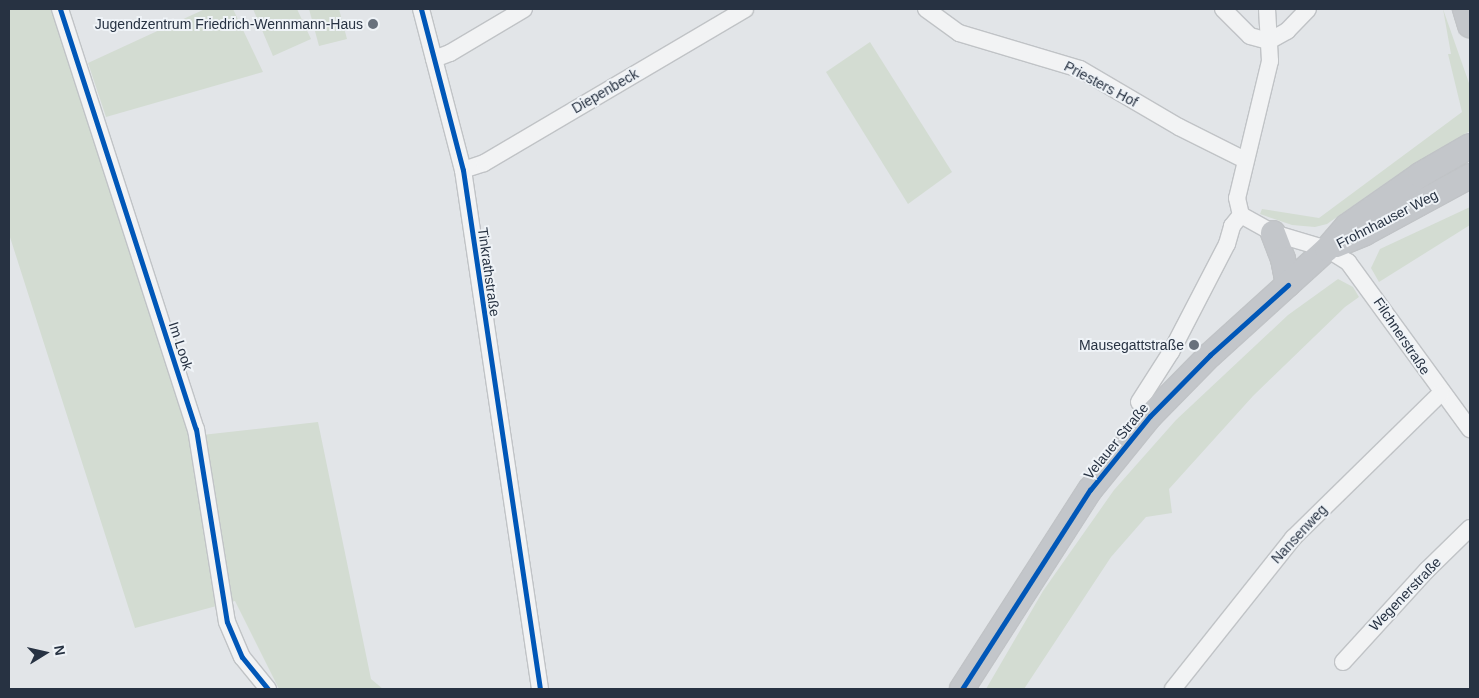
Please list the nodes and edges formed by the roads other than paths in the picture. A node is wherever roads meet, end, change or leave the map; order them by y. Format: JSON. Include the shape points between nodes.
{"nodes":[{"id":1,"x":60,"y":9,"type":"edge"},
{"id":2,"x":420,"y":9,"type":"edge"},
{"id":3,"x":524,"y":9,"type":"edge"},
{"id":4,"x":745,"y":9,"type":"edge"},
{"id":5,"x":926,"y":9,"type":"edge"},
{"id":6,"x":1223,"y":9,"type":"edge"},
{"id":7,"x":1267,"y":9,"type":"edge"},
{"id":8,"x":1308,"y":9,"type":"edge"},
{"id":9,"x":1465,"y":9,"type":"edge"},
{"id":10,"x":1470,"y":25,"type":"edge"},
{"id":11,"x":1269,"y":41,"type":"junction"},
{"id":12,"x":434,"y":59,"type":"junction"},
{"id":13,"x":1470,"y":146,"type":"edge"},
{"id":14,"x":1245,"y":160,"type":"junction"},
{"id":15,"x":463,"y":170,"type":"junction"},
{"id":16,"x":1470,"y":176,"type":"edge"},
{"id":17,"x":1240,"y":216,"type":"junction"},
{"id":18,"x":1273,"y":233,"type":"junction"},
{"id":19,"x":1327,"y":249,"type":"junction"},
{"id":20,"x":1288,"y":285,"type":"junction"},
{"id":21,"x":1441,"y":393,"type":"junction"},
{"id":22,"x":1139,"y":402,"type":"dead end"},
{"id":23,"x":1470,"y":429,"type":"edge"},
{"id":24,"x":1470,"y":528,"type":"edge"},
{"id":25,"x":1343,"y":662,"type":"dead end"},
{"id":26,"x":268,"y":689,"type":"edge"},
{"id":27,"x":540,"y":689,"type":"edge"},
{"id":28,"x":962,"y":689,"type":"edge"},
{"id":29,"x":1174,"y":689,"type":"edge"}],
"edges":[{"from":1,"to":26,"type":"street","name":"Im Look","via":[[196,429],[227,622],[242,657]]},
{"from":2,"to":12,"type":"street","name":"Tinkrathstraße"},
{"from":3,"to":12,"type":"street","via":[[450,53]]},
{"from":4,"to":15,"type":"street","name":"Diepenbeck","via":[[484,163]]},
{"from":5,"to":14,"type":"street","name":"Priesters Hof","via":[[959,33],[1080,70]]},
{"from":6,"to":11,"type":"street","via":[[1250,36]]},
{"from":7,"to":11,"type":"street"},
{"from":8,"to":11,"type":"street","via":[[1287,31]]},
{"from":9,"to":10,"type":"main road"},
{"from":11,"to":14,"type":"street","via":[[1270,61]]},
{"from":12,"to":15,"type":"street","name":"Tinkrathstraße"},
{"from":13,"to":19,"type":"main road","name":"Frohnhauser Weg","via":[[1420,174],[1347,226]]},
{"from":14,"to":17,"type":"street","via":[[1237,198]]},
{"from":15,"to":27,"type":"street","name":"Tinkrathstraße"},
{"from":16,"to":19,"type":"main road","name":"Frohnhauser Weg","via":[[1365,233]]},
{"from":17,"to":18,"type":"street"},
{"from":17,"to":22,"type":"street","name":"Velauer Straße","via":[[1232,226],[1227,244],[1171,352]]},
{"from":18,"to":19,"type":"street"},
{"from":18,"to":20,"type":"main road"},
{"from":19,"to":20,"type":"main road","name":"Velauer Straße"},
{"from":19,"to":21,"type":"street","name":"Filchnerstraße","via":[[1357,271]]},
{"from":20,"to":28,"type":"main road","name":"Velauer Straße","via":[[1210,355],[1150,416],[1090,490]]},
{"from":21,"to":23,"type":"street","name":"Filchnerstraße"},
{"from":21,"to":29,"type":"street","name":"Nansenweg","via":[[1293,538]]},
{"from":24,"to":25,"type":"street","name":"Wegenerstraße"}]}
